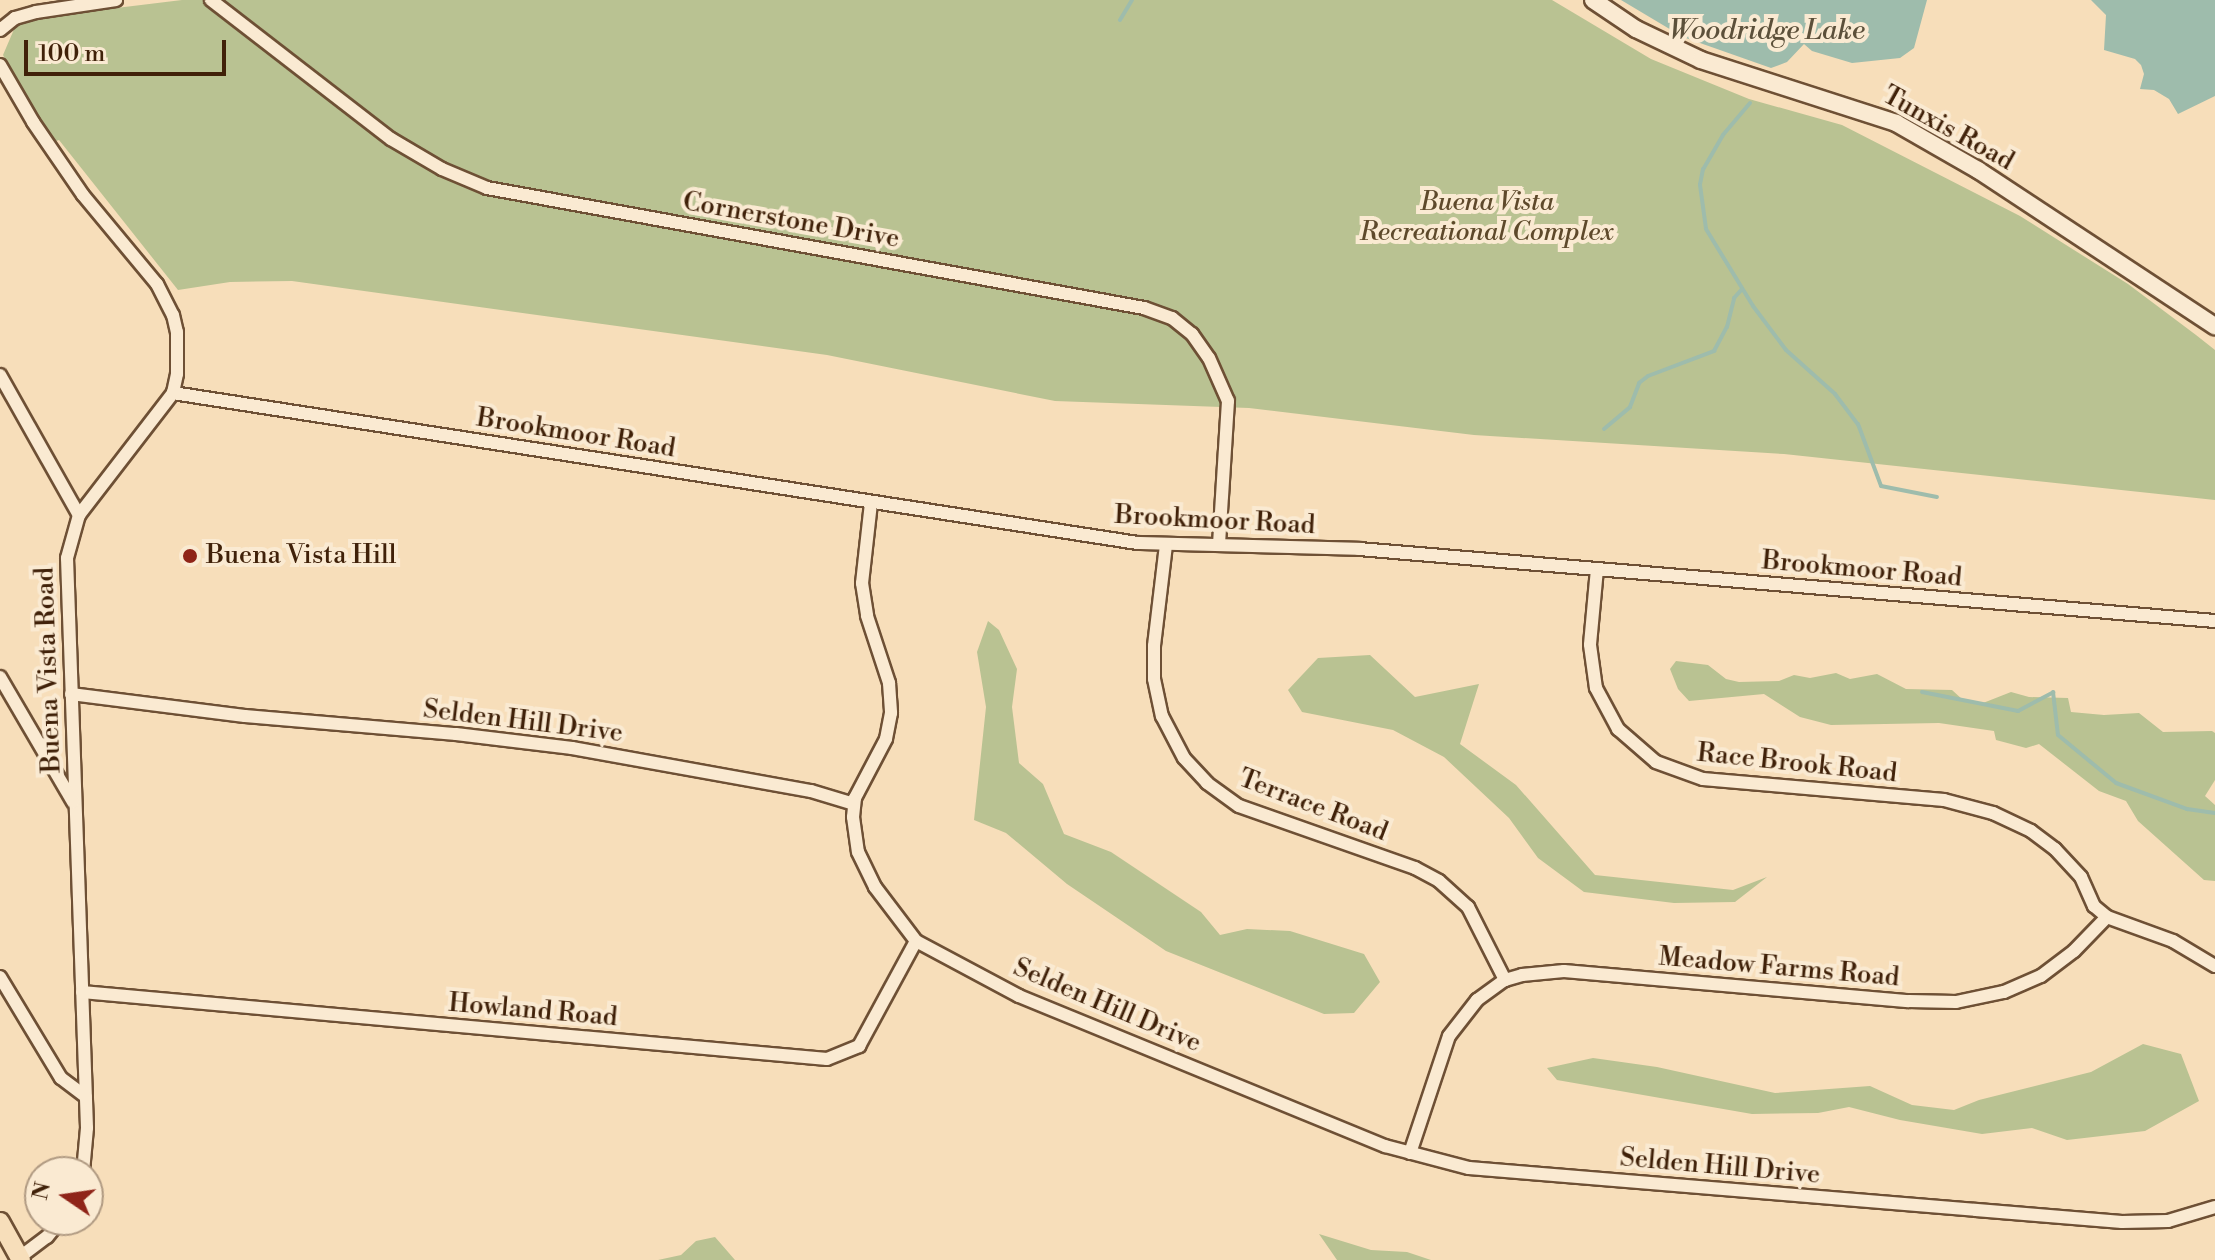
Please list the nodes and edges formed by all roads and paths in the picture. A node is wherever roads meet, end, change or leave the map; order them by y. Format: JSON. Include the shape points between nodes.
{"nodes":[{"id":1,"x":116,"y":0,"type":"edge"},
{"id":2,"x":211,"y":0,"type":"edge"},
{"id":3,"x":1593,"y":0,"type":"edge"},
{"id":4,"x":0,"y":30,"type":"edge"},
{"id":5,"x":0,"y":65,"type":"edge"},
{"id":6,"x":2215,"y":326,"type":"edge"},
{"id":7,"x":0,"y":375,"type":"edge"},
{"id":8,"x":173,"y":393,"type":"junction"},
{"id":9,"x":871,"y":503,"type":"junction"},
{"id":10,"x":79,"y":515,"type":"junction"},
{"id":11,"x":1166,"y":545,"type":"junction"},
{"id":12,"x":1219,"y":545,"type":"junction"},
{"id":13,"x":1597,"y":569,"type":"junction"},
{"id":14,"x":2215,"y":621,"type":"edge"},
{"id":15,"x":0,"y":677,"type":"edge"},
{"id":16,"x":71,"y":694,"type":"junction"},
{"id":17,"x":854,"y":804,"type":"junction"},
{"id":18,"x":75,"y":806,"type":"junction"},
{"id":19,"x":2107,"y":917,"type":"junction"},
{"id":20,"x":916,"y":941,"type":"junction"},
{"id":21,"x":2215,"y":966,"type":"edge"},
{"id":22,"x":0,"y":977,"type":"edge"},
{"id":23,"x":1505,"y":980,"type":"junction"},
{"id":24,"x":82,"y":992,"type":"junction"},
{"id":25,"x":86,"y":1097,"type":"junction"},
{"id":26,"x":1410,"y":1153,"type":"junction"},
{"id":27,"x":84,"y":1156,"type":"edge"},
{"id":28,"x":2215,"y":1207,"type":"edge"},
{"id":29,"x":0,"y":1222,"type":"edge"},
{"id":30,"x":48,"y":1236,"type":"edge"},
{"id":31,"x":20,"y":1258,"type":"edge"}],
"edges":[{"from":1,"to":4,"type":"street","via":[[36,12],[15,18]]},
{"from":2,"to":12,"type":"street","name":"Cornerstone Drive","via":[[391,139],[487,188],[1144,308],[1172,318],[1209,358],[1228,401]]},
{"from":3,"to":6,"type":"street","name":"Tunxis Road","via":[[1636,29],[1701,60],[1896,123],[1978,170]]},
{"from":5,"to":8,"type":"street","via":[[83,195],[167,299],[177,332]]},
{"from":7,"to":10,"type":"street"},
{"from":8,"to":9,"type":"street","name":"Brookmoor Road"},
{"from":8,"to":10,"type":"street","name":"Buena Vista Road"},
{"from":9,"to":11,"type":"street","name":"Brookmoor Road"},
{"from":9,"to":17,"type":"street","via":[[862,583],[889,683],[891,720]]},
{"from":10,"to":16,"type":"street","name":"Buena Vista Road","via":[[65,586]]},
{"from":11,"to":12,"type":"street","name":"Brookmoor Road"},
{"from":11,"to":23,"type":"street","name":"Terrace Road","via":[[1154,679],[1162,716],[1184,758],[1239,806],[1439,881],[1468,907]]},
{"from":12,"to":13,"type":"street","name":"Brookmoor Road","via":[[1359,549]]},
{"from":13,"to":14,"type":"street","name":"Brookmoor Road"},
{"from":13,"to":19,"type":"street","name":"Race Brook Road","via":[[1590,645],[1596,688],[1618,729],[1656,762],[1703,779],[1944,800],[1993,813],[2055,849]]},
{"from":15,"to":18,"type":"street"},
{"from":16,"to":17,"type":"street","name":"Selden Hill Drive","via":[[572,748],[811,791]]},
{"from":16,"to":18,"type":"street","name":"Buena Vista Road"},
{"from":17,"to":20,"type":"street","name":"Selden Hill Drive","via":[[865,870]]},
{"from":18,"to":24,"type":"street","name":"Buena Vista Road"},
{"from":19,"to":21,"type":"street","via":[[2173,941]]},
{"from":19,"to":23,"type":"street","name":"Meadow Farms Road","via":[[2041,976],[2004,992],[1956,1002],[1564,971]]},
{"from":20,"to":24,"type":"street","name":"Howland Road","via":[[859,1046],[827,1059]]},
{"from":20,"to":26,"type":"street","name":"Selden Hill Drive","via":[[1019,996]]},
{"from":22,"to":25,"type":"street","via":[[61,1078]]},
{"from":23,"to":26,"type":"street","name":"Meadow Farms Road","via":[[1477,1000],[1449,1036]]},
{"from":24,"to":25,"type":"street","name":"Buena Vista Road"},
{"from":25,"to":27,"type":"street","name":"Buena Vista Road"},
{"from":26,"to":28,"type":"street","name":"Selden Hill Drive","via":[[1493,1171],[2122,1222],[2168,1221]]},
{"from":29,"to":31,"type":"main road"},
{"from":30,"to":31,"type":"street"}]}
